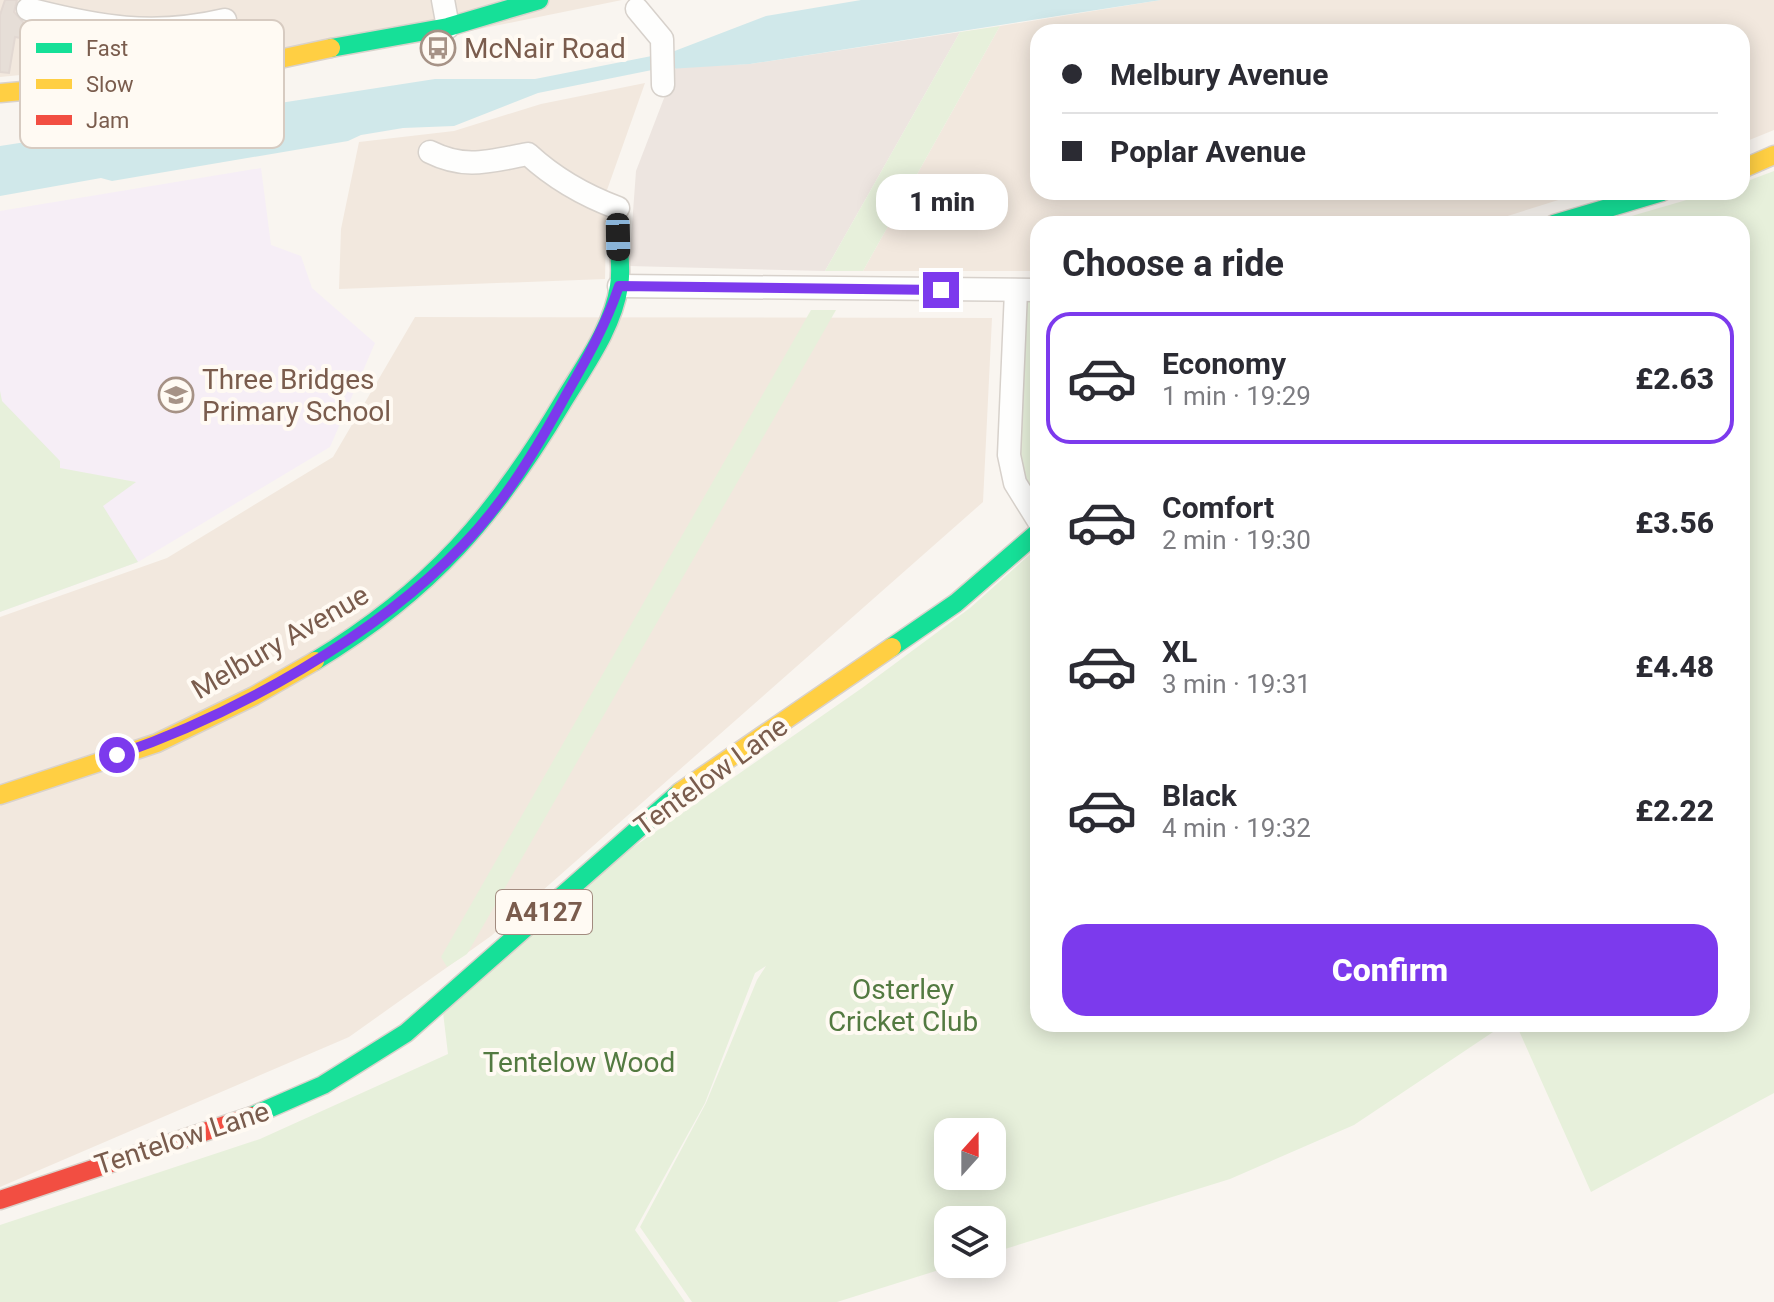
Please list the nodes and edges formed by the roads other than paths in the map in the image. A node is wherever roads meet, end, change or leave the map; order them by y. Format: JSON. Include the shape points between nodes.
{"nodes":[{"id":1,"x":443,"y":0,"type":"edge"},
{"id":2,"x":539,"y":0,"type":"edge"},
{"id":3,"x":28,"y":9,"type":"dead end"},
{"id":4,"x":637,"y":9,"type":"dead end"},
{"id":5,"x":71,"y":20,"type":"edge"},
{"id":6,"x":448,"y":27,"type":"junction"},
{"id":7,"x":284,"y":56,"type":"edge"},
{"id":8,"x":663,"y":85,"type":"dead end"},
{"id":9,"x":20,"y":91,"type":"edge"},
{"id":10,"x":0,"y":93,"type":"edge"},
{"id":11,"x":430,"y":152,"type":"dead end"},
{"id":12,"x":1774,"y":155,"type":"edge"},
{"id":13,"x":1750,"y":166,"type":"edge"},
{"id":14,"x":1635,"y":200,"type":"edge"},
{"id":15,"x":618,"y":208,"type":"dead end"},
{"id":16,"x":1581,"y":216,"type":"edge"},
{"id":17,"x":618,"y":237,"type":"dead end"},
{"id":18,"x":619,"y":286,"type":"junction"},
{"id":19,"x":1027,"y":290,"type":"edge"},
{"id":20,"x":1030,"y":507,"type":"edge"},
{"id":21,"x":1030,"y":539,"type":"edge"},
{"id":22,"x":0,"y":795,"type":"edge"},
{"id":23,"x":0,"y":1200,"type":"edge"}],
"edges":[{"from":1,"to":6,"type":"street"},
{"from":2,"to":6,"type":"street"},
{"from":3,"to":5,"type":"street"},
{"from":4,"to":8,"type":"street","via":[[662,39]]},
{"from":6,"to":7,"type":"street"},
{"from":9,"to":10,"type":"street"},
{"from":11,"to":15,"type":"street","via":[[451,163],[478,164],[528,154],[554,178]]},
{"from":12,"to":13,"type":"street"},
{"from":14,"to":16,"type":"street"},
{"from":17,"to":18,"type":"street","name":"Melbury Avenue"},
{"from":18,"to":19,"type":"street"},
{"from":18,"to":22,"type":"street","name":"Melbury Avenue","via":[[598,340],[505,495],[463,545],[400,604],[300,669],[176,734]]},
{"from":19,"to":20,"type":"street","via":[[1009,455],[1015,483]]},
{"from":21,"to":23,"type":"street","name":"Tentelow Lane","number":"A4127","via":[[956,603],[674,796],[418,1023],[369,1060],[270,1110]]}]}
